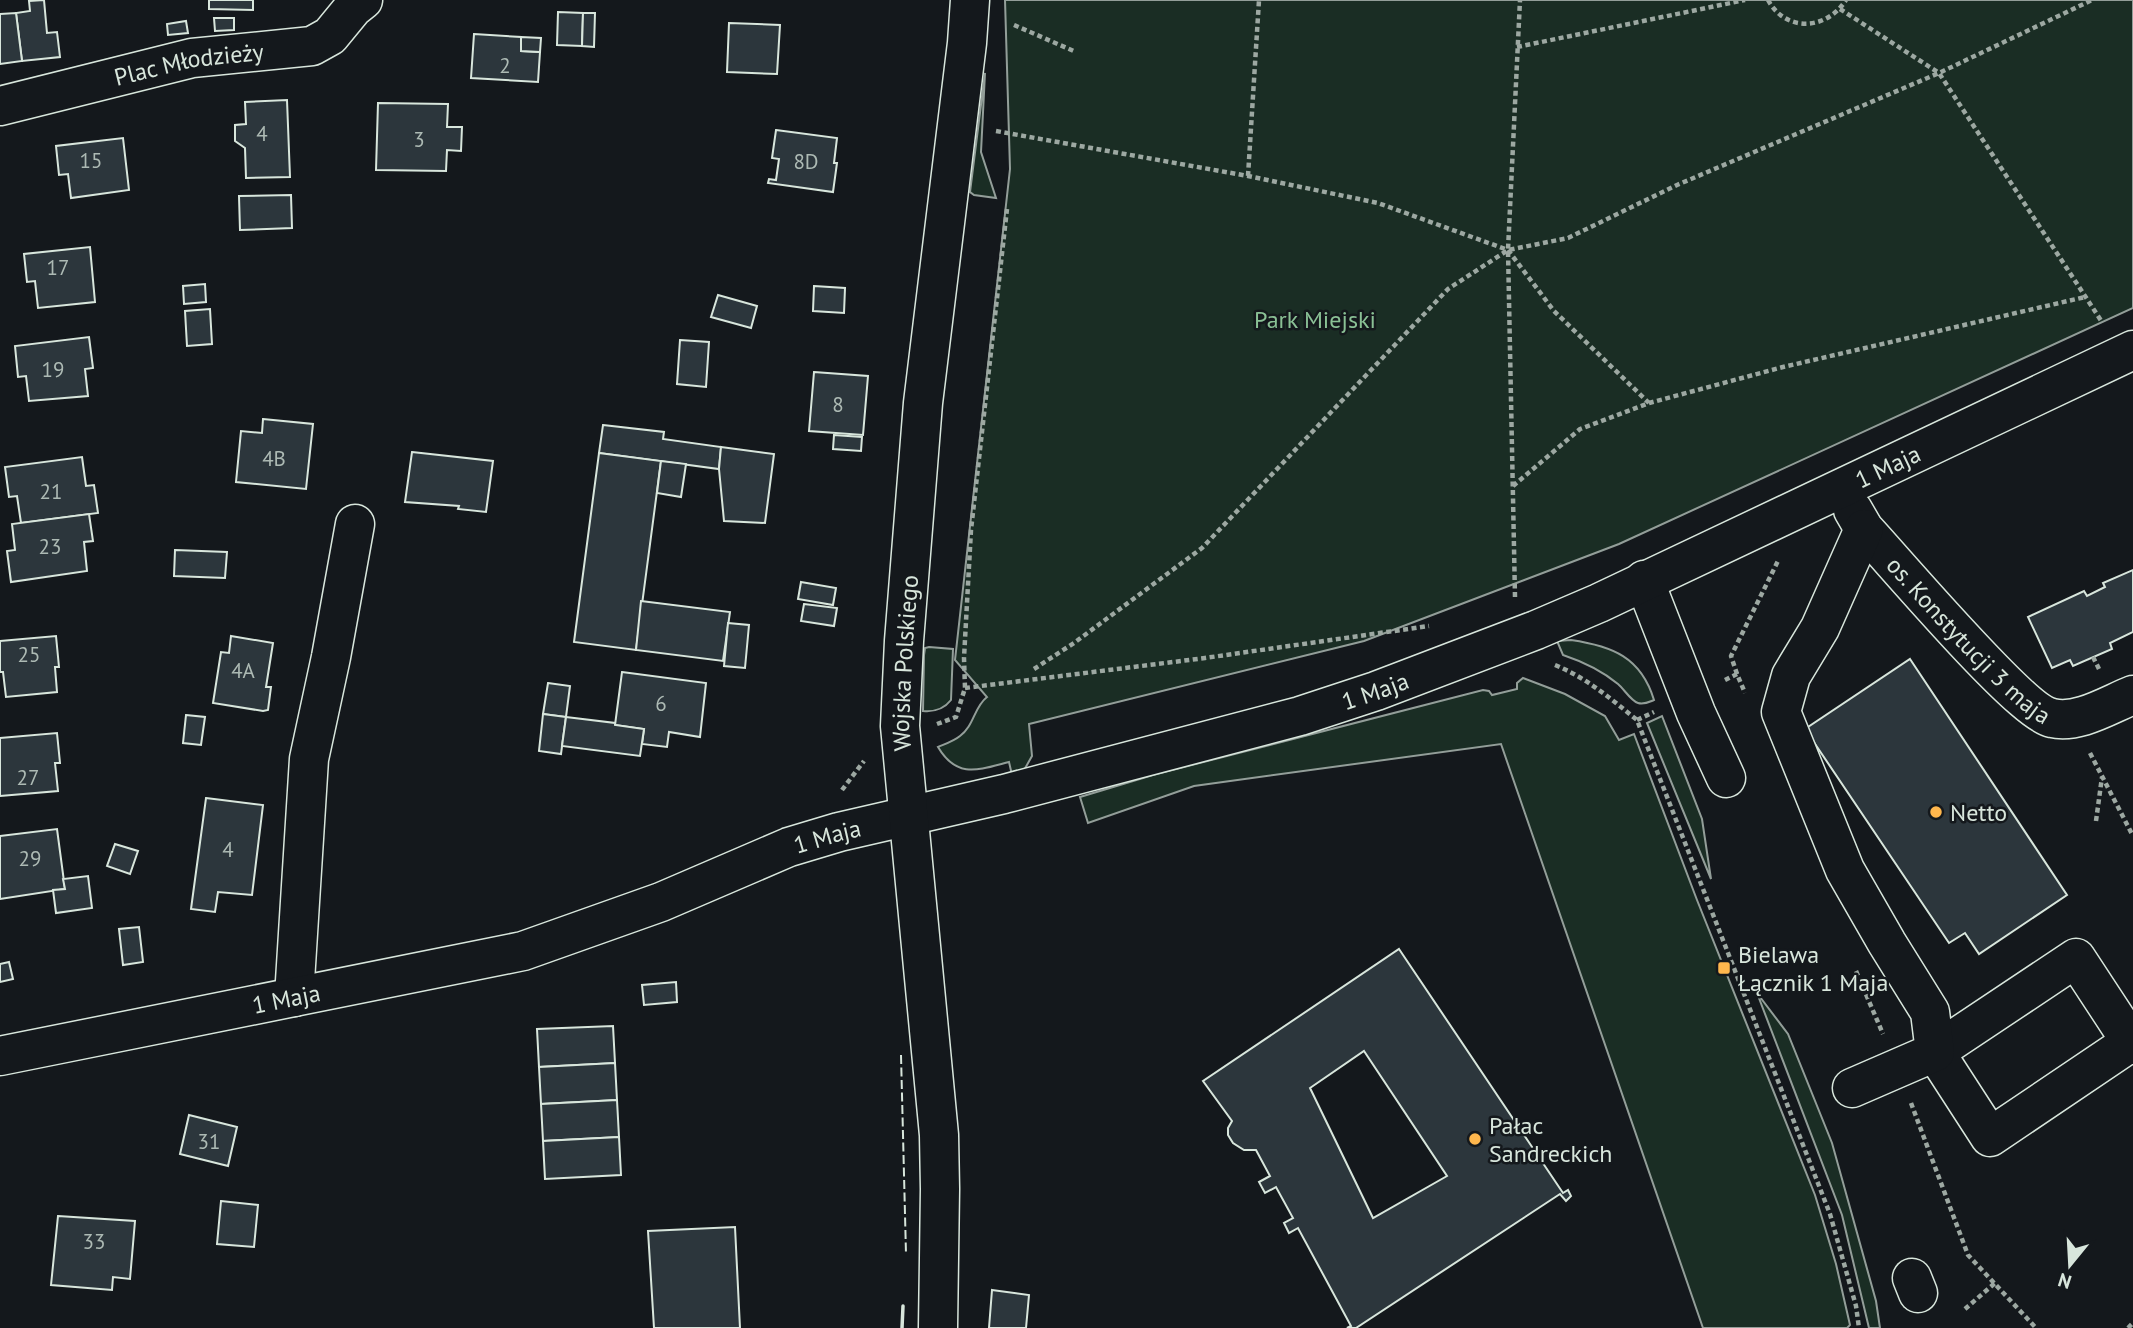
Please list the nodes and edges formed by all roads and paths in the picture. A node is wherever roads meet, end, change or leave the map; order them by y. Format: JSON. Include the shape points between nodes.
{"nodes":[{"id":1,"x":970,"y":0,"type":"edge"},
{"id":2,"x":1259,"y":0,"type":"edge"},
{"id":3,"x":1520,"y":0,"type":"edge"},
{"id":4,"x":1745,"y":0,"type":"edge"},
{"id":5,"x":1768,"y":0,"type":"edge"},
{"id":6,"x":1846,"y":0,"type":"edge"},
{"id":7,"x":2092,"y":0,"type":"edge"},
{"id":8,"x":357,"y":3,"type":"edge"},
{"id":9,"x":1840,"y":9,"type":"junction"},
{"id":10,"x":1014,"y":25,"type":"dead end"},
{"id":11,"x":1517,"y":47,"type":"junction"},
{"id":12,"x":1076,"y":52,"type":"dead end"},
{"id":13,"x":1939,"y":72,"type":"junction"},
{"id":14,"x":0,"y":106,"type":"edge"},
{"id":15,"x":988,"y":130,"type":"dead end"},
{"id":16,"x":1248,"y":176,"type":"junction"},
{"id":17,"x":1007,"y":209,"type":"dead end"},
{"id":18,"x":1508,"y":250,"type":"junction"},
{"id":19,"x":2085,"y":297,"type":"junction"},
{"id":20,"x":2130,"y":352,"type":"edge"},
{"id":21,"x":1649,"y":402,"type":"junction"},
{"id":22,"x":1513,"y":486,"type":"junction"},
{"id":23,"x":1842,"y":488,"type":"junction"},
{"id":24,"x":355,"y":524,"type":"dead end"},
{"id":25,"x":1864,"y":528,"type":"junction"},
{"id":26,"x":1784,"y":550,"type":"dead end"},
{"id":27,"x":1644,"y":580,"type":"junction"},
{"id":28,"x":1527,"y":596,"type":"dead end"},
{"id":29,"x":1440,"y":625,"type":"dead end"},
{"id":30,"x":1544,"y":661,"type":"dead end"},
{"id":31,"x":1034,"y":669,"type":"dead end"},
{"id":32,"x":1737,"y":674,"type":"junction"},
{"id":33,"x":965,"y":688,"type":"junction"},
{"id":34,"x":2133,"y":695,"type":"edge"},
{"id":35,"x":1689,"y":696,"type":"junction"},
{"id":36,"x":1746,"y":698,"type":"dead end"},
{"id":37,"x":2067,"y":719,"type":"junction"},
{"id":38,"x":1637,"y":720,"type":"junction"},
{"id":39,"x":926,"y":725,"type":"dead end"},
{"id":40,"x":868,"y":752,"type":"dead end"},
{"id":41,"x":2103,"y":776,"type":"junction"},
{"id":42,"x":1726,"y":778,"type":"dead end"},
{"id":43,"x":837,"y":795,"type":"dead end"},
{"id":44,"x":909,"y":816,"type":"junction"},
{"id":45,"x":2096,"y":821,"type":"dead end"},
{"id":46,"x":2133,"y":836,"type":"edge"},
{"id":47,"x":1854,"y":967,"type":"dead end"},
{"id":48,"x":294,"y":997,"type":"junction"},
{"id":49,"x":2132,"y":1043,"type":"edge"},
{"id":50,"x":1935,"y":1052,"type":"junction"},
{"id":51,"x":0,"y":1056,"type":"edge"},
{"id":52,"x":1898,"y":1068,"type":"junction"},
{"id":53,"x":1852,"y":1087,"type":"dead end"},
{"id":54,"x":1995,"y":1283,"type":"junction"},
{"id":55,"x":1965,"y":1310,"type":"dead end"},
{"id":56,"x":2133,"y":1323,"type":"edge"},
{"id":57,"x":938,"y":1328,"type":"edge"},
{"id":58,"x":1859,"y":1328,"type":"edge"},
{"id":59,"x":2036,"y":1328,"type":"edge"},
{"id":60,"x":2127,"y":1328,"type":"edge"}],
"edges":[{"from":1,"to":44,"type":"street","name":"Wojska Polskiego","via":[[923,403],[904,640],[900,726]]},
{"from":2,"to":16,"type":"path"},
{"from":3,"to":11,"type":"path"},
{"from":4,"to":11,"type":"path"},
{"from":5,"to":9,"type":"path","via":[[1781,16],[1805,24],[1830,18]]},
{"from":6,"to":9,"type":"path"},
{"from":7,"to":13,"type":"path"},
{"from":8,"to":14,"type":"street","name":"Plac Młodzieży","via":[[330,36],[312,46],[192,58]]},
{"from":9,"to":13,"type":"path"},
{"from":10,"to":12,"type":"path"},
{"from":11,"to":18,"type":"path"},
{"from":13,"to":18,"type":"path","via":[[1677,185],[1568,238]]},
{"from":13,"to":19,"type":"path"},
{"from":15,"to":16,"type":"path"},
{"from":16,"to":18,"type":"path","via":[[1378,203]]},
{"from":17,"to":33,"type":"path","via":[[971,530]]},
{"from":18,"to":21,"type":"path","via":[[1554,311]]},
{"from":18,"to":22,"type":"path"},
{"from":18,"to":31,"type":"path","via":[[1448,289],[1202,548]]},
{"from":19,"to":20,"type":"path","via":[[2112,337]]},
{"from":19,"to":21,"type":"path"},
{"from":20,"to":23,"type":"street","name":"1 Maja"},
{"from":21,"to":22,"type":"path","via":[[1580,429]]},
{"from":22,"to":28,"type":"path","via":[[1515,601]]},
{"from":23,"to":25,"type":"street","name":"os. Konstytucji 3 maja"},
{"from":23,"to":27,"type":"street","name":"1 Maja"},
{"from":24,"to":48,"type":"street","via":[[309,759]]},
{"from":25,"to":37,"type":"street","name":"os. Konstytucji 3 maja","via":[[2026,702],[2050,718]]},
{"from":25,"to":50,"type":"street","via":[[1820,628],[1791,676],[1781,712],[1845,870],[1930,1012]]},
{"from":26,"to":32,"type":"path","via":[[1731,656]]},
{"from":27,"to":35,"type":"street"},
{"from":27,"to":44,"type":"street","name":"1 Maja","via":[[1536,630],[1338,704]]},
{"from":29,"to":33,"type":"path"},
{"from":30,"to":38,"type":"path","via":[[1574,673]]},
{"from":32,"to":35,"type":"path"},
{"from":32,"to":36,"type":"path"},
{"from":33,"to":39,"type":"path","via":[[956,717]]},
{"from":34,"to":37,"type":"street","name":"os. Konstytucji 3 maja"},
{"from":35,"to":38,"type":"path"},
{"from":35,"to":42,"type":"street"},
{"from":37,"to":41,"type":"path"},
{"from":38,"to":58,"type":"path","via":[[1830,1214]]},
{"from":40,"to":43,"type":"path"},
{"from":41,"to":45,"type":"path"},
{"from":41,"to":46,"type":"path"},
{"from":44,"to":48,"type":"street","name":"1 Maja","via":[[789,847],[660,902],[523,951]]},
{"from":44,"to":57,"type":"street","name":"Wojska Polskiego","via":[[939,1135]]},
{"from":47,"to":52,"type":"path"},
{"from":48,"to":51,"type":"street","name":"1 Maja"},
{"from":49,"to":50,"type":"street","via":[[2076,958]]},
{"from":49,"to":50,"type":"street","via":[[1990,1137]]},
{"from":50,"to":52,"type":"street"},
{"from":52,"to":53,"type":"street"},
{"from":52,"to":54,"type":"path","via":[[1968,1255]]},
{"from":54,"to":55,"type":"path"},
{"from":54,"to":59,"type":"path"},
{"from":56,"to":60,"type":"path"}]}
